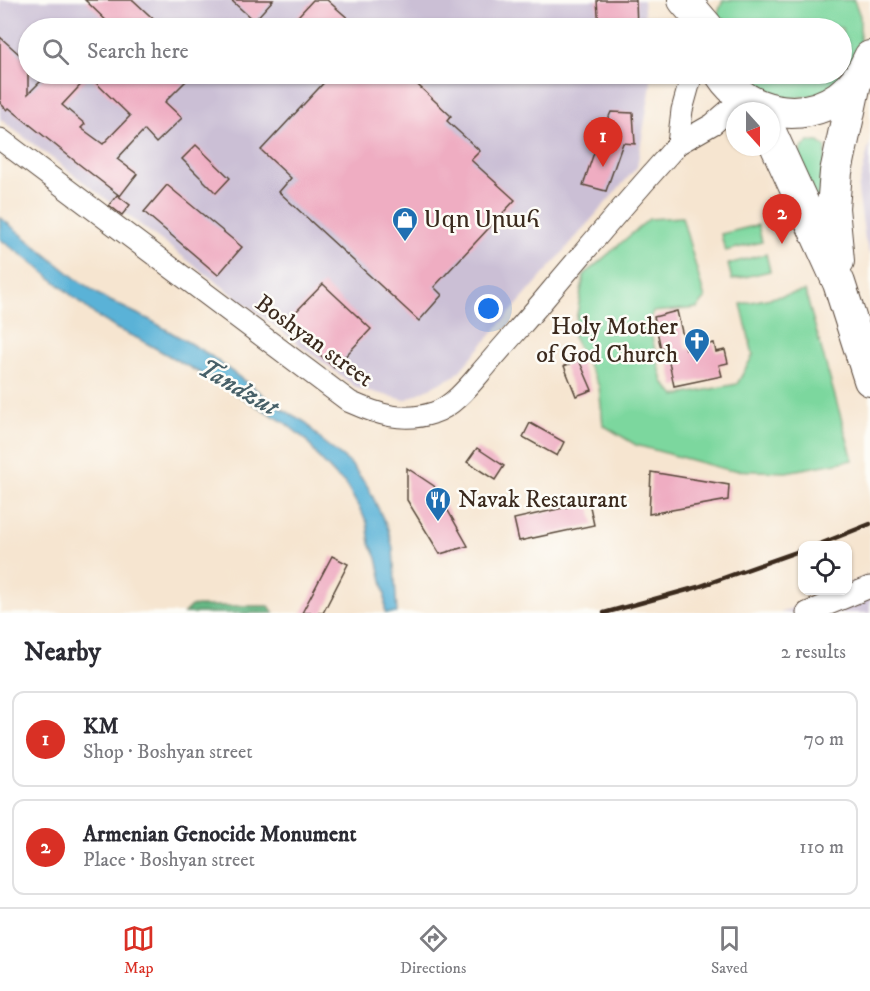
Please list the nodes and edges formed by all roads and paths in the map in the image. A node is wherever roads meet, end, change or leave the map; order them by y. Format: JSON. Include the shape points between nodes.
{"nodes":[{"id":1,"x":684,"y":0,"type":"edge"},
{"id":2,"x":709,"y":18,"type":"edge"},
{"id":3,"x":862,"y":70,"type":"edge"},
{"id":4,"x":852,"y":82,"type":"edge"},
{"id":5,"x":689,"y":84,"type":"edge"},
{"id":6,"x":729,"y":84,"type":"edge"},
{"id":7,"x":850,"y":84,"type":"edge"},
{"id":8,"x":751,"y":102,"type":"edge"},
{"id":9,"x":780,"y":111,"type":"edge"},
{"id":10,"x":726,"y":113,"type":"edge"},
{"id":11,"x":0,"y":139,"type":"edge"},
{"id":12,"x":678,"y":144,"type":"junction"},
{"id":13,"x":780,"y":153,"type":"edge"},
{"id":14,"x":840,"y":283,"type":"junction"},
{"id":15,"x":870,"y":381,"type":"edge"},
{"id":16,"x":870,"y":587,"type":"edge"},
{"id":17,"x":807,"y":613,"type":"edge"}],
"edges":[{"from":1,"to":2,"type":"highway"},
{"from":3,"to":4,"type":"highway"},
{"from":3,"to":14,"type":"highway","via":[[837,172],[833,208]]},
{"from":5,"to":12,"type":"street"},
{"from":6,"to":8,"type":"highway"},
{"from":7,"to":9,"type":"highway","via":[[839,97],[820,107]]},
{"from":10,"to":12,"type":"street","name":"Boshyan street"},
{"from":11,"to":12,"type":"street","name":"Boshyan street","via":[[350,402],[372,412],[412,418],[435,413],[466,388]]},
{"from":13,"to":14,"type":"highway"},
{"from":14,"to":15,"type":"highway"},
{"from":16,"to":17,"type":"street"}]}
